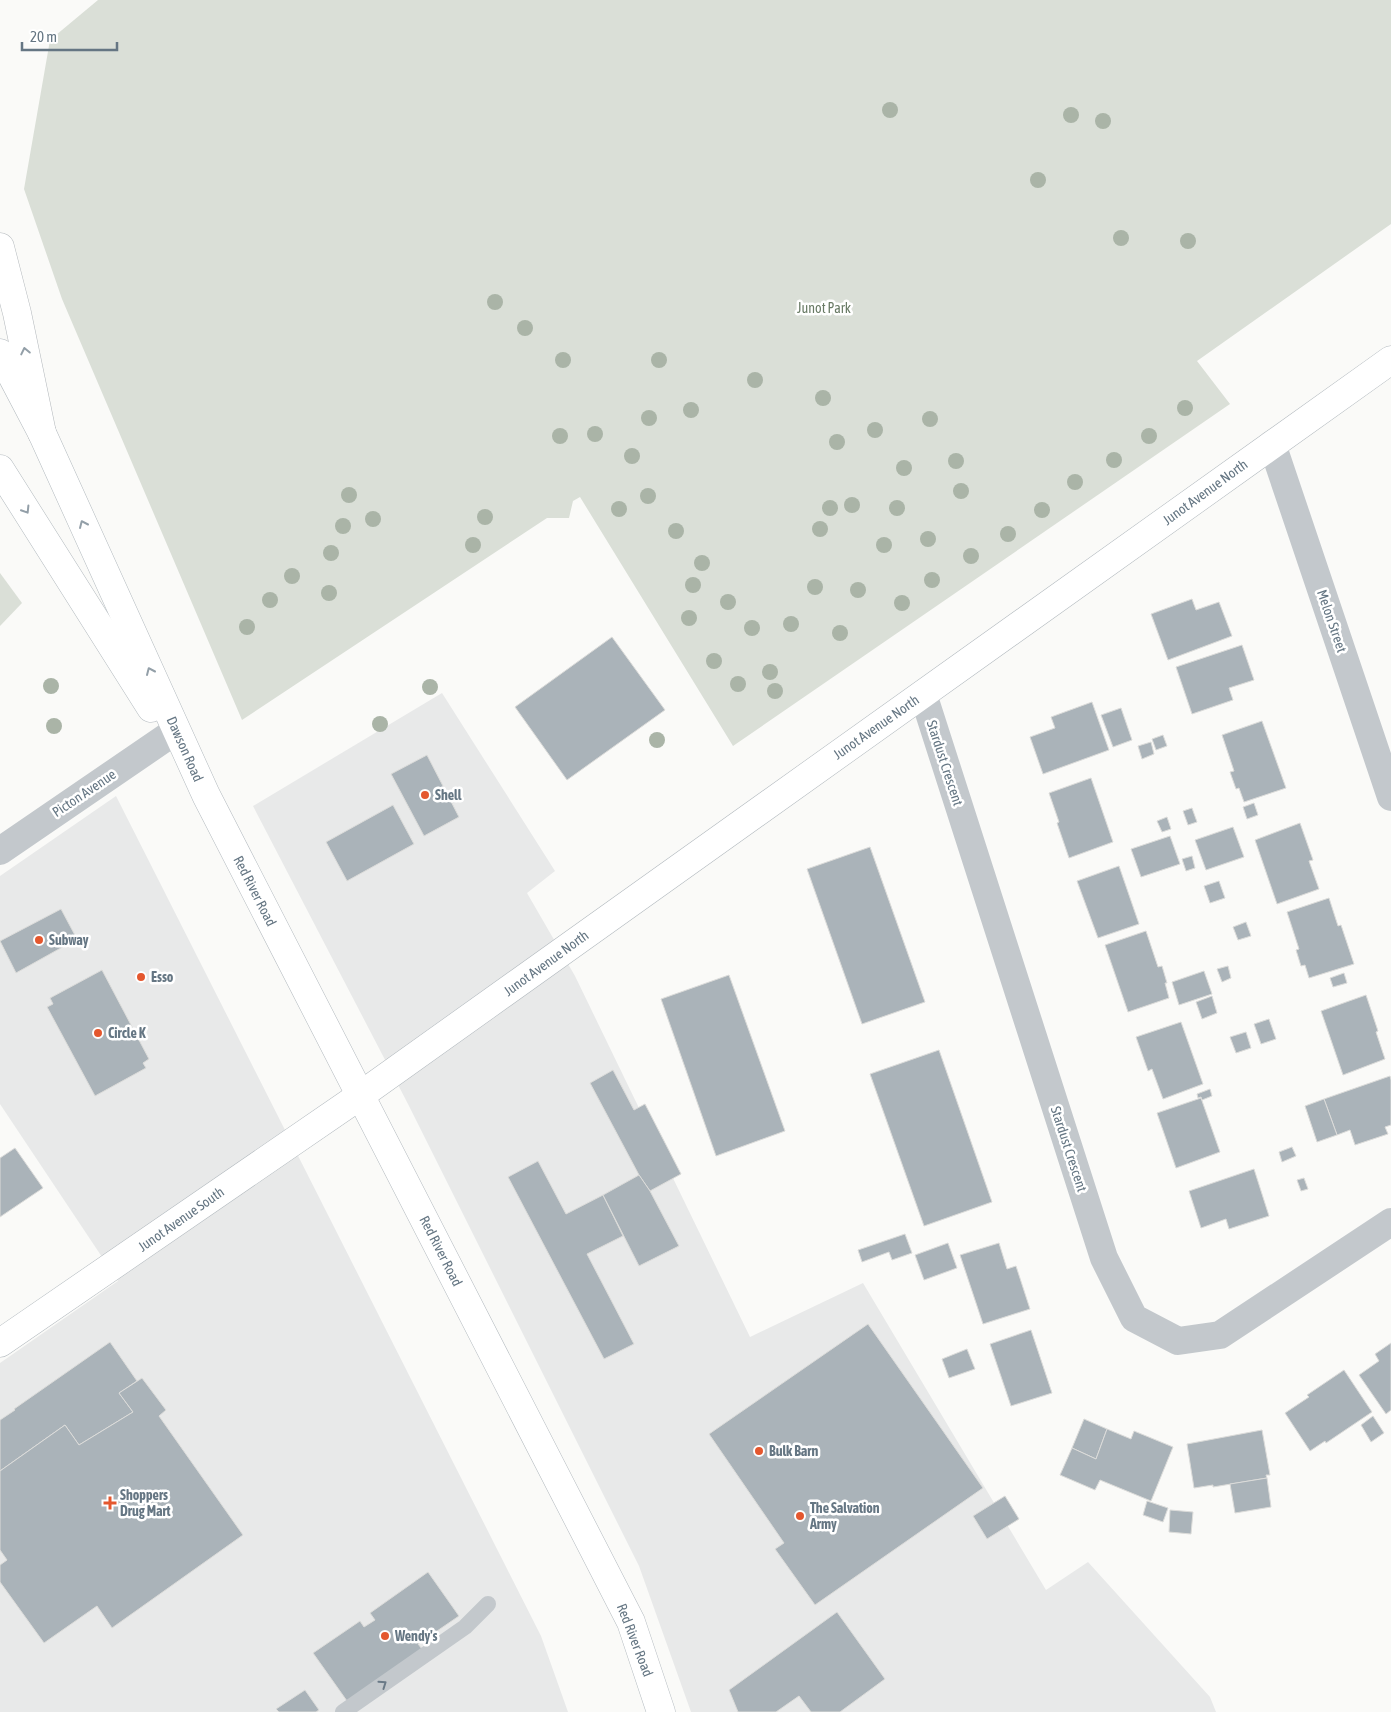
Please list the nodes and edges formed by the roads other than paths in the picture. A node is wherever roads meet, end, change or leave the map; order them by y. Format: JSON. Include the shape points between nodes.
{"nodes":[{"id":1,"x":0,"y":247,"type":"edge"},
{"id":2,"x":0,"y":353,"type":"edge"},
{"id":3,"x":1391,"y":360,"type":"edge"},
{"id":4,"x":42,"y":433,"type":"junction"},
{"id":5,"x":1272,"y":444,"type":"junction"},
{"id":6,"x":0,"y":469,"type":"edge"},
{"id":7,"x":923,"y":694,"type":"junction"},
{"id":8,"x":168,"y":736,"type":"junction"},
{"id":9,"x":206,"y":796,"type":"junction"},
{"id":10,"x":1391,"y":798,"type":"edge"},
{"id":11,"x":0,"y":851,"type":"edge"},
{"id":12,"x":361,"y":1095,"type":"junction"},
{"id":13,"x":1391,"y":1222,"type":"edge"},
{"id":14,"x":0,"y":1343,"type":"edge"},
{"id":15,"x":488,"y":1604,"type":"dead end"},
{"id":16,"x":343,"y":1712,"type":"edge"},
{"id":17,"x":661,"y":1712,"type":"edge"}],
"edges":[{"from":4,"to":1,"type":"main road","one_way":true},
{"from":2,"to":4,"type":"main road","name":"Dawson Road"},
{"from":3,"to":5,"type":"main road","name":"Junot Avenue North"},
{"from":9,"to":4,"type":"main road","name":"Dawson Road","one_way":true},
{"from":5,"to":7,"type":"main road","name":"Junot Avenue North"},
{"from":5,"to":10,"type":"street","name":"Melon Street"},
{"from":6,"to":8,"type":"main road","name":"Dawson Road","one_way":true},
{"from":7,"to":12,"type":"main road","name":"Junot Avenue North"},
{"from":7,"to":13,"type":"street","name":"Stardust Crescent","via":[[1104,1258],[1134,1318],[1178,1341],[1220,1335]]},
{"from":8,"to":9,"type":"main road","name":"Dawson Road"},
{"from":8,"to":11,"type":"street","name":"Picton Avenue"},
{"from":9,"to":12,"type":"main road","name":"Red River Road"},
{"from":12,"to":14,"type":"main road","name":"Junot Avenue South"},
{"from":12,"to":17,"type":"main road","name":"Red River Road","via":[[631,1622]]},
{"from":16,"to":15,"type":"lane","one_way":true,"via":[[466,1627]]}]}
